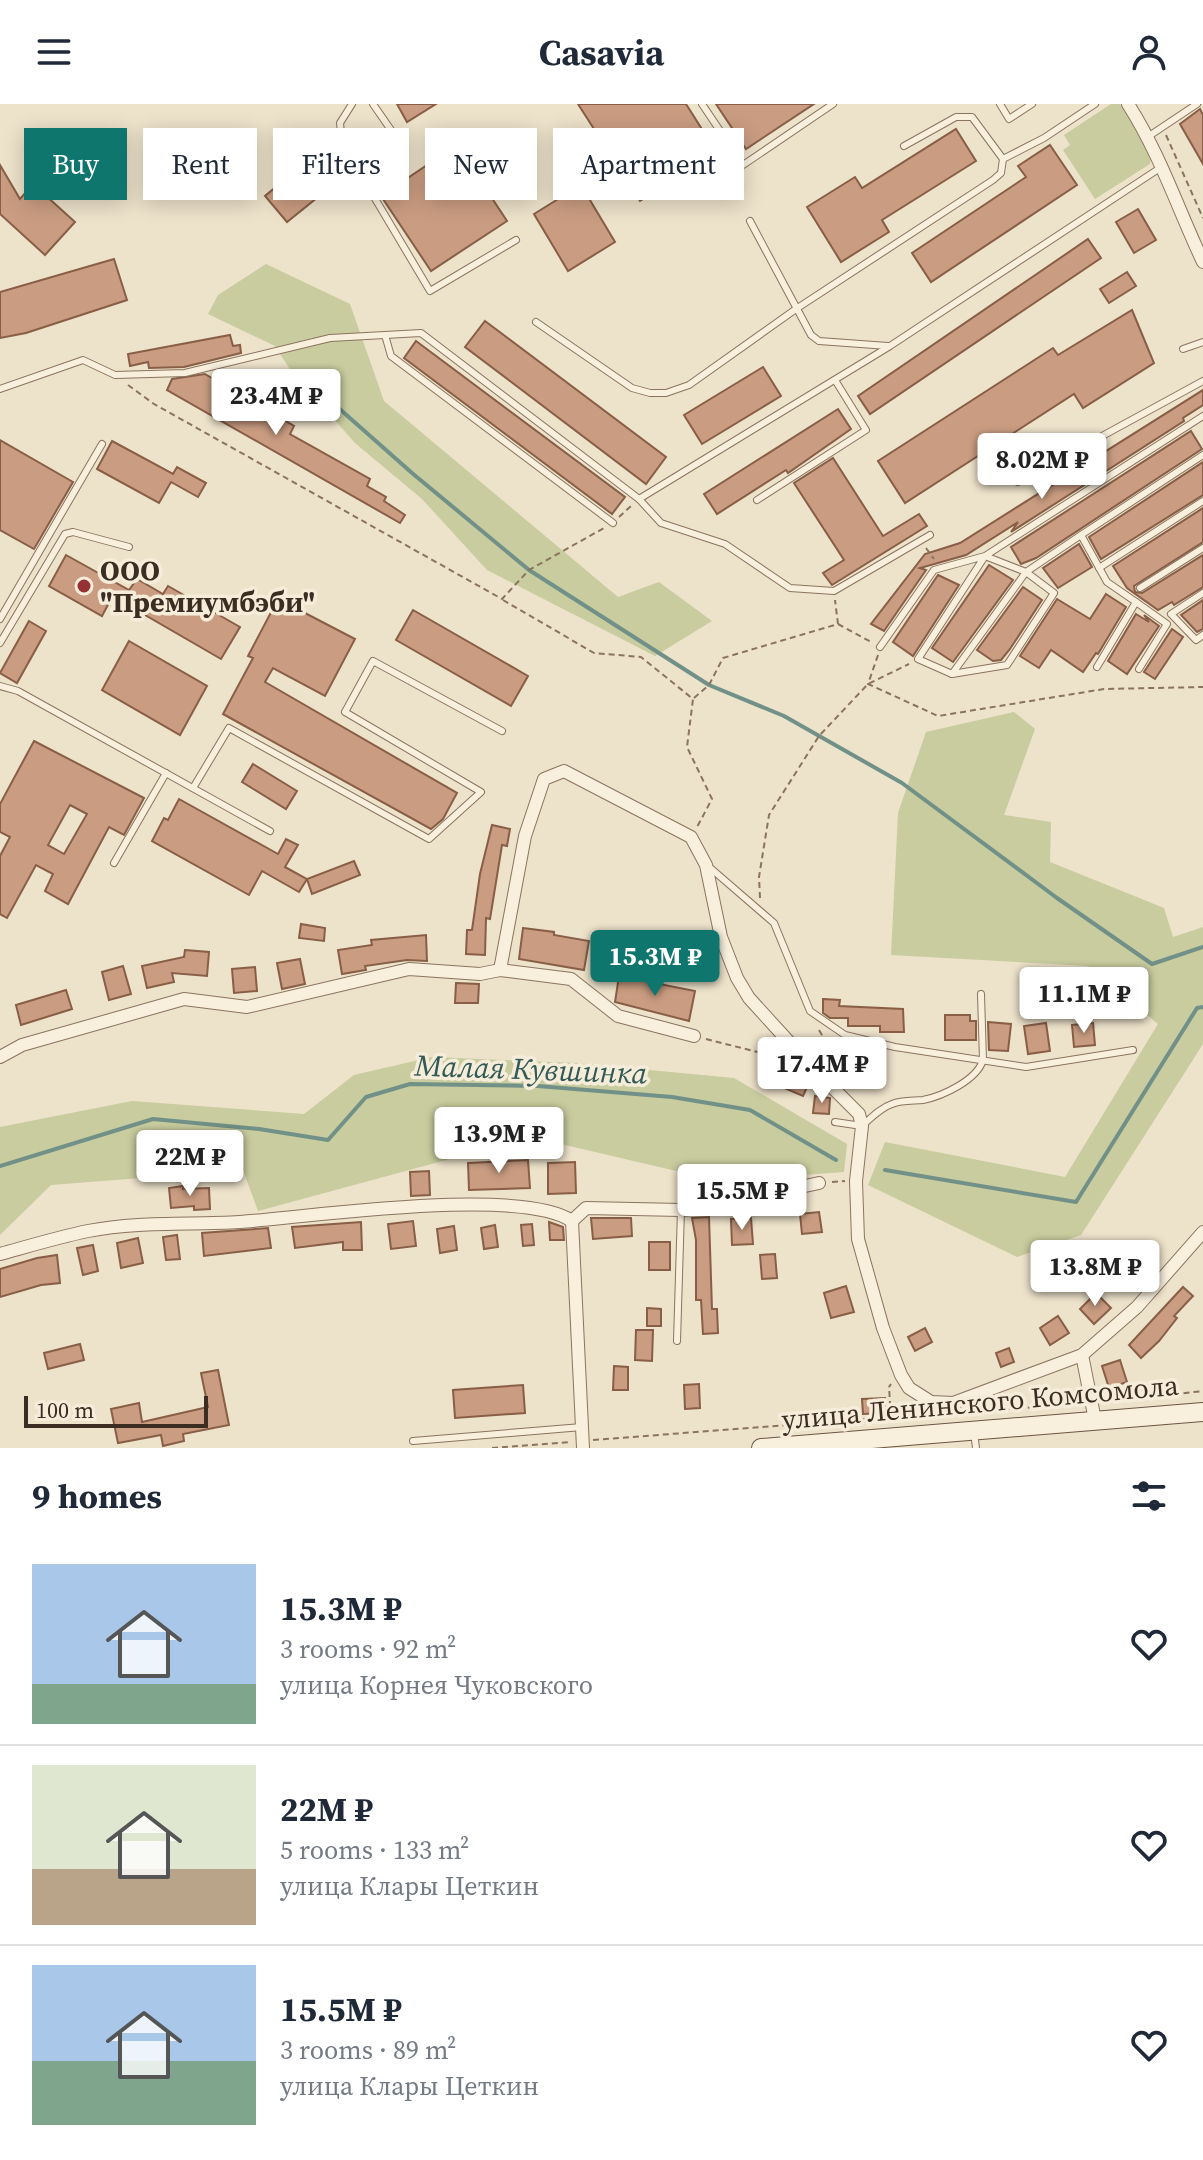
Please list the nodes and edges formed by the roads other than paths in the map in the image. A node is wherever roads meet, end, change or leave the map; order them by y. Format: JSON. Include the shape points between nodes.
{"nodes":[{"id":1,"x":373,"y":104,"type":"edge"},
{"id":2,"x":702,"y":104,"type":"edge"},
{"id":3,"x":833,"y":104,"type":"edge"},
{"id":4,"x":1000,"y":104,"type":"edge"},
{"id":5,"x":1032,"y":104,"type":"edge"},
{"id":6,"x":1095,"y":104,"type":"edge"},
{"id":7,"x":1128,"y":104,"type":"edge"},
{"id":8,"x":1197,"y":104,"type":"edge"},
{"id":9,"x":349,"y":105,"type":"edge"},
{"id":10,"x":390,"y":128,"type":"edge"},
{"id":11,"x":1149,"y":136,"type":"junction"},
{"id":12,"x":904,"y":146,"type":"dead end"},
{"id":13,"x":1003,"y":159,"type":"junction"},
{"id":14,"x":1163,"y":166,"type":"junction"},
{"id":15,"x":750,"y":221,"type":"dead end"},
{"id":16,"x":516,"y":240,"type":"dead end"},
{"id":17,"x":1202,"y":257,"type":"edge"},
{"id":18,"x":796,"y":309,"type":"junction"},
{"id":19,"x":536,"y":322,"type":"dead end"},
{"id":20,"x":385,"y":335,"type":"junction"},
{"id":21,"x":1203,"y":342,"type":"edge"},
{"id":22,"x":890,"y":346,"type":"junction"},
{"id":23,"x":1183,"y":349,"type":"dead end"},
{"id":24,"x":835,"y":380,"type":"junction"},
{"id":25,"x":1203,"y":381,"type":"edge"},
{"id":26,"x":0,"y":389,"type":"edge"},
{"id":27,"x":1203,"y":416,"type":"edge"},
{"id":28,"x":102,"y":444,"type":"dead end"},
{"id":29,"x":1203,"y":455,"type":"edge"},
{"id":30,"x":1018,"y":482,"type":"dead end"},
{"id":31,"x":639,"y":499,"type":"junction"},
{"id":32,"x":757,"y":500,"type":"dead end"},
{"id":33,"x":1203,"y":501,"type":"edge"},
{"id":34,"x":613,"y":523,"type":"road end"},
{"id":35,"x":930,"y":535,"type":"dead end"},
{"id":36,"x":1081,"y":535,"type":"junction"},
{"id":37,"x":129,"y":547,"type":"dead end"},
{"id":38,"x":1203,"y":548,"type":"edge"},
{"id":39,"x":985,"y":556,"type":"junction"},
{"id":40,"x":1099,"y":568,"type":"junction"},
{"id":41,"x":1026,"y":572,"type":"junction"},
{"id":42,"x":1140,"y":588,"type":"dead end"},
{"id":43,"x":1203,"y":593,"type":"edge"},
{"id":44,"x":1136,"y":602,"type":"junction"},
{"id":45,"x":0,"y":619,"type":"edge"},
{"id":46,"x":1203,"y":635,"type":"edge"},
{"id":47,"x":0,"y":643,"type":"edge"},
{"id":48,"x":880,"y":647,"type":"road end"},
{"id":49,"x":1097,"y":667,"type":"dead end"},
{"id":50,"x":1139,"y":669,"type":"dead end"},
{"id":51,"x":952,"y":674,"type":"junction"},
{"id":52,"x":0,"y":686,"type":"edge"},
{"id":53,"x":502,"y":731,"type":"dead end"},
{"id":54,"x":166,"y":773,"type":"junction"},
{"id":55,"x":193,"y":788,"type":"junction"},
{"id":56,"x":270,"y":831,"type":"dead end"},
{"id":57,"x":114,"y":863,"type":"dead end"},
{"id":58,"x":706,"y":865,"type":"junction"},
{"id":59,"x":500,"y":970,"type":"junction"},
{"id":60,"x":981,"y":994,"type":"dead end"},
{"id":61,"x":694,"y":1036,"type":"road end"},
{"id":62,"x":1133,"y":1050,"type":"dead end"},
{"id":63,"x":0,"y":1057,"type":"edge"},
{"id":64,"x":983,"y":1060,"type":"junction"},
{"id":65,"x":835,"y":1122,"type":"dead end"},
{"id":66,"x":862,"y":1126,"type":"junction"},
{"id":67,"x":819,"y":1183,"type":"road end"},
{"id":68,"x":586,"y":1208,"type":"junction"},
{"id":69,"x":542,"y":1209,"type":"junction"},
{"id":70,"x":681,"y":1210,"type":"junction"},
{"id":71,"x":572,"y":1221,"type":"junction"},
{"id":72,"x":1203,"y":1232,"type":"edge"},
{"id":73,"x":0,"y":1254,"type":"edge"},
{"id":74,"x":677,"y":1341,"type":"dead end"},
{"id":75,"x":1082,"y":1355,"type":"junction"},
{"id":76,"x":1093,"y":1412,"type":"junction"},
{"id":77,"x":1203,"y":1412,"type":"edge"},
{"id":78,"x":582,"y":1427,"type":"junction"},
{"id":79,"x":973,"y":1430,"type":"edge"},
{"id":80,"x":413,"y":1441,"type":"dead end"},
{"id":81,"x":895,"y":1442,"type":"edge"},
{"id":82,"x":583,"y":1444,"type":"edge"},
{"id":83,"x":761,"y":1448,"type":"edge"}],
"edges":[{"from":1,"to":10,"type":"lane"},
{"from":2,"to":3,"type":"lane","via":[[743,165]]},
{"from":4,"to":5,"type":"lane","via":[[1009,119]]},
{"from":6,"to":13,"type":"lane"},
{"from":7,"to":11,"type":"street"},
{"from":8,"to":11,"type":"lane"},
{"from":9,"to":16,"type":"lane","via":[[340,123],[342,143],[430,291]]},
{"from":11,"to":14,"type":"street"},
{"from":12,"to":13,"type":"lane","via":[[956,117],[972,117]]},
{"from":13,"to":18,"type":"lane","via":[[1001,173],[993,180]]},
{"from":14,"to":17,"type":"street"},
{"from":14,"to":22,"type":"lane"},
{"from":15,"to":18,"type":"lane"},
{"from":18,"to":19,"type":"lane","via":[[689,385],[666,393],[632,388]]},
{"from":18,"to":22,"type":"lane","via":[[819,341]]},
{"from":20,"to":26,"type":"lane","via":[[330,338],[185,373],[115,375],[83,360]]},
{"from":20,"to":31,"type":"lane","via":[[421,333]]},
{"from":20,"to":34,"type":"lane","via":[[391,356]]},
{"from":21,"to":23,"type":"lane"},
{"from":22,"to":24,"type":"lane"},
{"from":24,"to":31,"type":"lane"},
{"from":24,"to":32,"type":"lane","via":[[866,430]]},
{"from":25,"to":30,"type":"lane"},
{"from":27,"to":39,"type":"lane"},
{"from":28,"to":45,"type":"lane"},
{"from":29,"to":36,"type":"lane"},
{"from":31,"to":35,"type":"lane","via":[[661,523],[725,544],[790,588],[834,591]]},
{"from":33,"to":40,"type":"lane"},
{"from":36,"to":40,"type":"lane"},
{"from":36,"to":41,"type":"lane"},
{"from":37,"to":47,"type":"lane","via":[[65,534]]},
{"from":38,"to":42,"type":"lane"},
{"from":39,"to":41,"type":"lane"},
{"from":39,"to":48,"type":"lane","via":[[934,570]]},
{"from":39,"to":51,"type":"lane","via":[[918,659]]},
{"from":40,"to":44,"type":"lane","via":[[1107,582]]},
{"from":41,"to":51,"type":"lane"},
{"from":41,"to":51,"type":"lane","via":[[1054,593],[1007,665]]},
{"from":43,"to":46,"type":"lane","via":[[1171,614],[1196,640]]},
{"from":44,"to":49,"type":"lane"},
{"from":44,"to":50,"type":"lane","via":[[1167,624]]},
{"from":52,"to":54,"type":"lane"},
{"from":53,"to":55,"type":"lane","via":[[373,661],[345,712],[481,792],[429,839],[229,728]]},
{"from":54,"to":55,"type":"lane"},
{"from":54,"to":57,"type":"lane"},
{"from":55,"to":56,"type":"lane"},
{"from":58,"to":59,"type":"street","via":[[691,837],[564,771],[544,779],[525,836]]},
{"from":58,"to":64,"type":"lane","via":[[774,923],[810,1011],[845,1035]]},
{"from":58,"to":66,"type":"street","via":[[721,937],[737,978],[749,998],[859,1114]]},
{"from":59,"to":61,"type":"street","via":[[571,979],[618,1016]]},
{"from":59,"to":63,"type":"street","via":[[480,974],[409,969],[247,1007],[184,999],[22,1045]]},
{"from":60,"to":64,"type":"lane"},
{"from":62,"to":64,"type":"lane","via":[[1026,1067]]},
{"from":64,"to":66,"type":"lane","via":[[971,1078],[934,1097],[895,1102]]},
{"from":65,"to":66,"type":"lane"},
{"from":66,"to":75,"type":"street","via":[[856,1181],[858,1239],[883,1328],[909,1388],[931,1402],[953,1403]]},
{"from":67,"to":70,"type":"street"},
{"from":68,"to":69,"type":"street"},
{"from":68,"to":70,"type":"street"},
{"from":68,"to":71,"type":"street"},
{"from":69,"to":71,"type":"street"},
{"from":69,"to":73,"type":"street","via":[[444,1205],[107,1228]]},
{"from":70,"to":74,"type":"lane"},
{"from":71,"to":78,"type":"street"},
{"from":72,"to":75,"type":"street","via":[[1137,1307]]},
{"from":75,"to":76,"type":"street"},
{"from":76,"to":77,"type":"main road","name":"улица Ленинского Комсомола"},
{"from":76,"to":79,"type":"main road","name":"улица Ленинского Комсомола"},
{"from":78,"to":80,"type":"lane"},
{"from":78,"to":82,"type":"street"},
{"from":79,"to":81,"type":"main road","name":"улица Ленинского Комсомола"},
{"from":81,"to":83,"type":"main road","name":"улица Ленинского Комсомола"}]}
